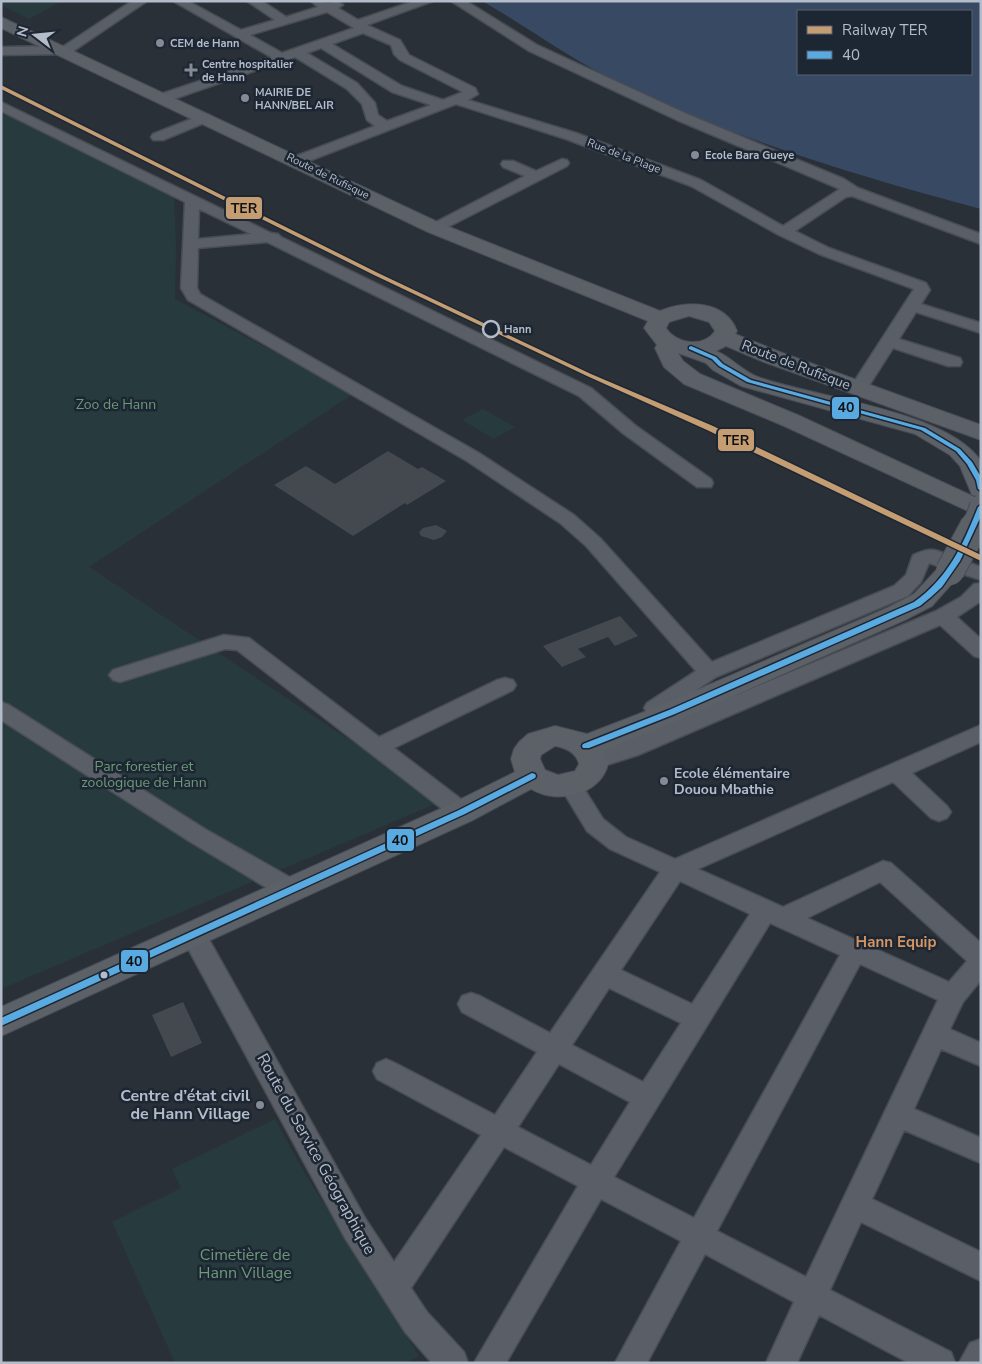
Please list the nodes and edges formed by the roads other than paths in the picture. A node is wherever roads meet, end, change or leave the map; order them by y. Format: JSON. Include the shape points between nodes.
{"nodes":[{"id":1,"x":141,"y":1,"type":"edge"},
{"id":2,"x":179,"y":1,"type":"edge"},
{"id":3,"x":253,"y":1,"type":"edge"},
{"id":4,"x":346,"y":1,"type":"edge"},
{"id":5,"x":427,"y":1,"type":"edge"},
{"id":6,"x":457,"y":1,"type":"edge"},
{"id":7,"x":323,"y":4,"type":"edge"},
{"id":8,"x":285,"y":21,"type":"junction"},
{"id":9,"x":1,"y":22,"type":"edge"},
{"id":10,"x":360,"y":27,"type":"junction"},
{"id":11,"x":239,"y":35,"type":"junction"},
{"id":12,"x":323,"y":44,"type":"junction"},
{"id":13,"x":62,"y":50,"type":"junction"},
{"id":14,"x":1,"y":52,"type":"edge"},
{"id":15,"x":298,"y":53,"type":"junction"},
{"id":16,"x":282,"y":58,"type":"junction"},
{"id":17,"x":163,"y":98,"type":"junction"},
{"id":18,"x":451,"y":102,"type":"junction"},
{"id":19,"x":1,"y":106,"type":"edge"},
{"id":20,"x":204,"y":118,"type":"junction"},
{"id":21,"x":386,"y":127,"type":"junction"},
{"id":22,"x":158,"y":137,"type":"dead end"},
{"id":23,"x":296,"y":161,"type":"junction"},
{"id":24,"x":562,"y":163,"type":"dead end"},
{"id":25,"x":508,"y":164,"type":"dead end"},
{"id":26,"x":536,"y":176,"type":"junction"},
{"id":27,"x":853,"y":191,"type":"junction"},
{"id":28,"x":192,"y":199,"type":"junction"},
{"id":29,"x":435,"y":228,"type":"junction"},
{"id":30,"x":784,"y":232,"type":"junction"},
{"id":31,"x":273,"y":237,"type":"junction"},
{"id":32,"x":981,"y":239,"type":"edge"},
{"id":33,"x":189,"y":244,"type":"junction"},
{"id":34,"x":912,"y":306,"type":"junction"},
{"id":35,"x":660,"y":318,"type":"junction"},
{"id":36,"x":981,"y":328,"type":"edge"},
{"id":37,"x":890,"y":341,"type":"junction"},
{"id":38,"x":680,"y":346,"type":"junction"},
{"id":39,"x":717,"y":347,"type":"junction"},
{"id":40,"x":954,"y":362,"type":"dead end"},
{"id":41,"x":859,"y":388,"type":"junction"},
{"id":42,"x":981,"y":433,"type":"edge"},
{"id":43,"x":704,"y":483,"type":"dead end"},
{"id":44,"x":981,"y":490,"type":"edge"},
{"id":45,"x":981,"y":508,"type":"edge"},
{"id":46,"x":981,"y":574,"type":"edge"},
{"id":47,"x":981,"y":589,"type":"edge"},
{"id":48,"x":943,"y":616,"type":"junction"},
{"id":49,"x":981,"y":651,"type":"edge"},
{"id":50,"x":708,"y":672,"type":"junction"},
{"id":51,"x":120,"y":675,"type":"dead end"},
{"id":52,"x":505,"y":685,"type":"dead end"},
{"id":53,"x":1,"y":710,"type":"edge"},
{"id":54,"x":660,"y":716,"type":"junction"},
{"id":55,"x":981,"y":733,"type":"edge"},
{"id":56,"x":624,"y":741,"type":"junction"},
{"id":57,"x":379,"y":746,"type":"junction"},
{"id":58,"x":590,"y":754,"type":"junction"},
{"id":59,"x":896,"y":771,"type":"junction"},
{"id":60,"x":532,"y":776,"type":"junction"},
{"id":61,"x":570,"y":785,"type":"junction"},
{"id":62,"x":462,"y":812,"type":"junction"},
{"id":63,"x":939,"y":812,"type":"dead end"},
{"id":64,"x":675,"y":869,"type":"junction"},
{"id":65,"x":291,"y":890,"type":"junction"},
{"id":66,"x":774,"y":914,"type":"junction"},
{"id":67,"x":193,"y":934,"type":"junction"},
{"id":68,"x":855,"y":950,"type":"junction"},
{"id":69,"x":981,"y":960,"type":"edge"},
{"id":70,"x":605,"y":974,"type":"junction"},
{"id":71,"x":953,"y":995,"type":"junction"},
{"id":72,"x":471,"y":1004,"type":"dead end"},
{"id":73,"x":698,"y":1019,"type":"junction"},
{"id":74,"x":1,"y":1022,"type":"edge"},
{"id":75,"x":935,"y":1034,"type":"junction"},
{"id":76,"x":555,"y":1049,"type":"junction"},
{"id":77,"x":981,"y":1055,"type":"edge"},
{"id":78,"x":386,"y":1071,"type":"dead end"},
{"id":79,"x":648,"y":1098,"type":"junction"},
{"id":80,"x":898,"y":1114,"type":"junction"},
{"id":81,"x":500,"y":1130,"type":"junction"},
{"id":82,"x":981,"y":1151,"type":"edge"},
{"id":83,"x":596,"y":1182,"type":"junction"},
{"id":84,"x":855,"y":1205,"type":"junction"},
{"id":85,"x":699,"y":1235,"type":"junction"},
{"id":86,"x":981,"y":1267,"type":"edge"},
{"id":87,"x":394,"y":1288,"type":"junction"},
{"id":88,"x":813,"y":1296,"type":"junction"},
{"id":89,"x":981,"y":1354,"type":"edge"},
{"id":90,"x":453,"y":1363,"type":"edge"},
{"id":91,"x":489,"y":1363,"type":"edge"},
{"id":92,"x":630,"y":1363,"type":"edge"},
{"id":93,"x":781,"y":1363,"type":"edge"},
{"id":94,"x":940,"y":1363,"type":"edge"},
{"id":95,"x":974,"y":1363,"type":"edge"}],
"edges":[{"from":1,"to":13,"type":"street"},
{"from":2,"to":11,"type":"street"},
{"from":3,"to":8,"type":"street"},
{"from":4,"to":7,"type":"street"},
{"from":5,"to":10,"type":"street"},
{"from":6,"to":27,"type":"street","via":[[532,48],[682,117],[839,182]]},
{"from":7,"to":8,"type":"street"},
{"from":7,"to":10,"type":"street"},
{"from":8,"to":11,"type":"street"},
{"from":9,"to":13,"type":"main road","name":"Route de Rufisque"},
{"from":10,"to":12,"type":"street"},
{"from":10,"to":18,"type":"street","via":[[396,43],[400,54],[412,62],[470,91],[470,95]]},
{"from":11,"to":16,"type":"street"},
{"from":12,"to":15,"type":"street"},
{"from":12,"to":18,"type":"street","name":"Rue de la Plage","via":[[392,87]]},
{"from":13,"to":14,"type":"street"},
{"from":13,"to":17,"type":"main road","name":"Route de Rufisque"},
{"from":15,"to":16,"type":"street"},
{"from":15,"to":21,"type":"street","via":[[352,86],[368,103],[372,117]]},
{"from":16,"to":17,"type":"street"},
{"from":17,"to":20,"type":"main road","name":"Route de Rufisque"},
{"from":18,"to":21,"type":"street"},
{"from":18,"to":30,"type":"street","name":"Rue de la Plage","via":[[572,136],[696,183]]},
{"from":19,"to":28,"type":"street"},
{"from":20,"to":22,"type":"street"},
{"from":20,"to":23,"type":"main road","name":"Route de Rufisque"},
{"from":21,"to":23,"type":"street"},
{"from":23,"to":29,"type":"main road","name":"Route de Rufisque"},
{"from":24,"to":26,"type":"street"},
{"from":25,"to":26,"type":"street"},
{"from":26,"to":29,"type":"street"},
{"from":27,"to":30,"type":"street","via":[[842,193]]},
{"from":27,"to":32,"type":"street"},
{"from":28,"to":31,"type":"street"},
{"from":28,"to":33,"type":"street"},
{"from":29,"to":35,"type":"main road","name":"Route de Rufisque"},
{"from":30,"to":34,"type":"street","name":"Rue de la Plage","via":[[824,251],[920,286],[922,290]]},
{"from":31,"to":33,"type":"street"},
{"from":31,"to":43,"type":"street","via":[[585,392],[630,430]]},
{"from":33,"to":50,"type":"street","via":[[189,288],[194,298],[473,457],[567,519],[593,542]]},
{"from":34,"to":36,"type":"street"},
{"from":34,"to":37,"type":"street"},
{"from":35,"to":38,"type":"main road","via":[[655,328],[657,334]]},
{"from":35,"to":39,"type":"main road","name":"Route de Rufisque","via":[[678,311],[706,313],[719,319],[726,331]]},
{"from":37,"to":40,"type":"street"},
{"from":37,"to":41,"type":"street"},
{"from":38,"to":39,"type":"main road"},
{"from":38,"to":45,"type":"main road","via":[[666,348],[668,359],[692,379],[792,420]]},
{"from":39,"to":41,"type":"main road","name":"Route de Rufisque","via":[[772,357]]},
{"from":39,"to":44,"type":"main road","via":[[721,366],[748,381],[923,429],[942,439],[964,456],[979,480]]},
{"from":41,"to":42,"type":"main road","name":"Route de Rufisque"},
{"from":45,"to":54,"type":"main road","bridge":true,"via":[[950,570],[923,600]]},
{"from":46,"to":50,"type":"street","via":[[931,555],[925,556],[920,559],[919,571],[913,581],[901,591]]},
{"from":47,"to":48,"type":"street","via":[[968,602]]},
{"from":48,"to":49,"type":"street"},
{"from":48,"to":56,"type":"street"},
{"from":50,"to":54,"type":"street","via":[[655,708]]},
{"from":51,"to":57,"type":"street","via":[[224,642],[242,643]]},
{"from":52,"to":57,"type":"street"},
{"from":53,"to":65,"type":"street","via":[[197,835]]},
{"from":54,"to":56,"type":"main road"},
{"from":55,"to":59,"type":"street"},
{"from":56,"to":58,"type":"main road"},
{"from":57,"to":62,"type":"street"},
{"from":58,"to":60,"type":"main road","via":[[580,741],[564,736],[538,740],[525,757],[527,770]]},
{"from":58,"to":61,"type":"main road","via":[[588,776]]},
{"from":59,"to":63,"type":"street"},
{"from":59,"to":64,"type":"street"},
{"from":60,"to":61,"type":"main road","via":[[549,785]]},
{"from":60,"to":62,"type":"main road"},
{"from":61,"to":64,"type":"street","via":[[595,826],[618,842]]},
{"from":62,"to":65,"type":"main road"},
{"from":64,"to":66,"type":"street"},
{"from":64,"to":70,"type":"street"},
{"from":65,"to":67,"type":"main road"},
{"from":66,"to":68,"type":"street"},
{"from":66,"to":69,"type":"street","via":[[883,870]]},
{"from":66,"to":73,"type":"street"},
{"from":67,"to":74,"type":"main road"},
{"from":67,"to":87,"type":"street","name":"Route du Service Géographique","via":[[356,1228]]},
{"from":68,"to":71,"type":"street"},
{"from":68,"to":85,"type":"street"},
{"from":69,"to":71,"type":"street"},
{"from":70,"to":73,"type":"street"},
{"from":70,"to":76,"type":"street"},
{"from":71,"to":75,"type":"street"},
{"from":72,"to":76,"type":"street"},
{"from":73,"to":79,"type":"street"},
{"from":75,"to":77,"type":"street"},
{"from":75,"to":80,"type":"street"},
{"from":76,"to":79,"type":"street"},
{"from":76,"to":81,"type":"street"},
{"from":78,"to":81,"type":"street"},
{"from":79,"to":83,"type":"street"},
{"from":80,"to":82,"type":"street"},
{"from":80,"to":84,"type":"street"},
{"from":81,"to":83,"type":"street"},
{"from":81,"to":87,"type":"street"},
{"from":83,"to":85,"type":"street"},
{"from":83,"to":91,"type":"street"},
{"from":84,"to":86,"type":"street"},
{"from":84,"to":88,"type":"street"},
{"from":85,"to":88,"type":"street"},
{"from":85,"to":92,"type":"street"},
{"from":87,"to":90,"type":"street","name":"Route du Service Géographique","via":[[416,1322]]},
{"from":88,"to":93,"type":"street"},
{"from":88,"to":94,"type":"street"},
{"from":89,"to":95,"type":"street"}]}
